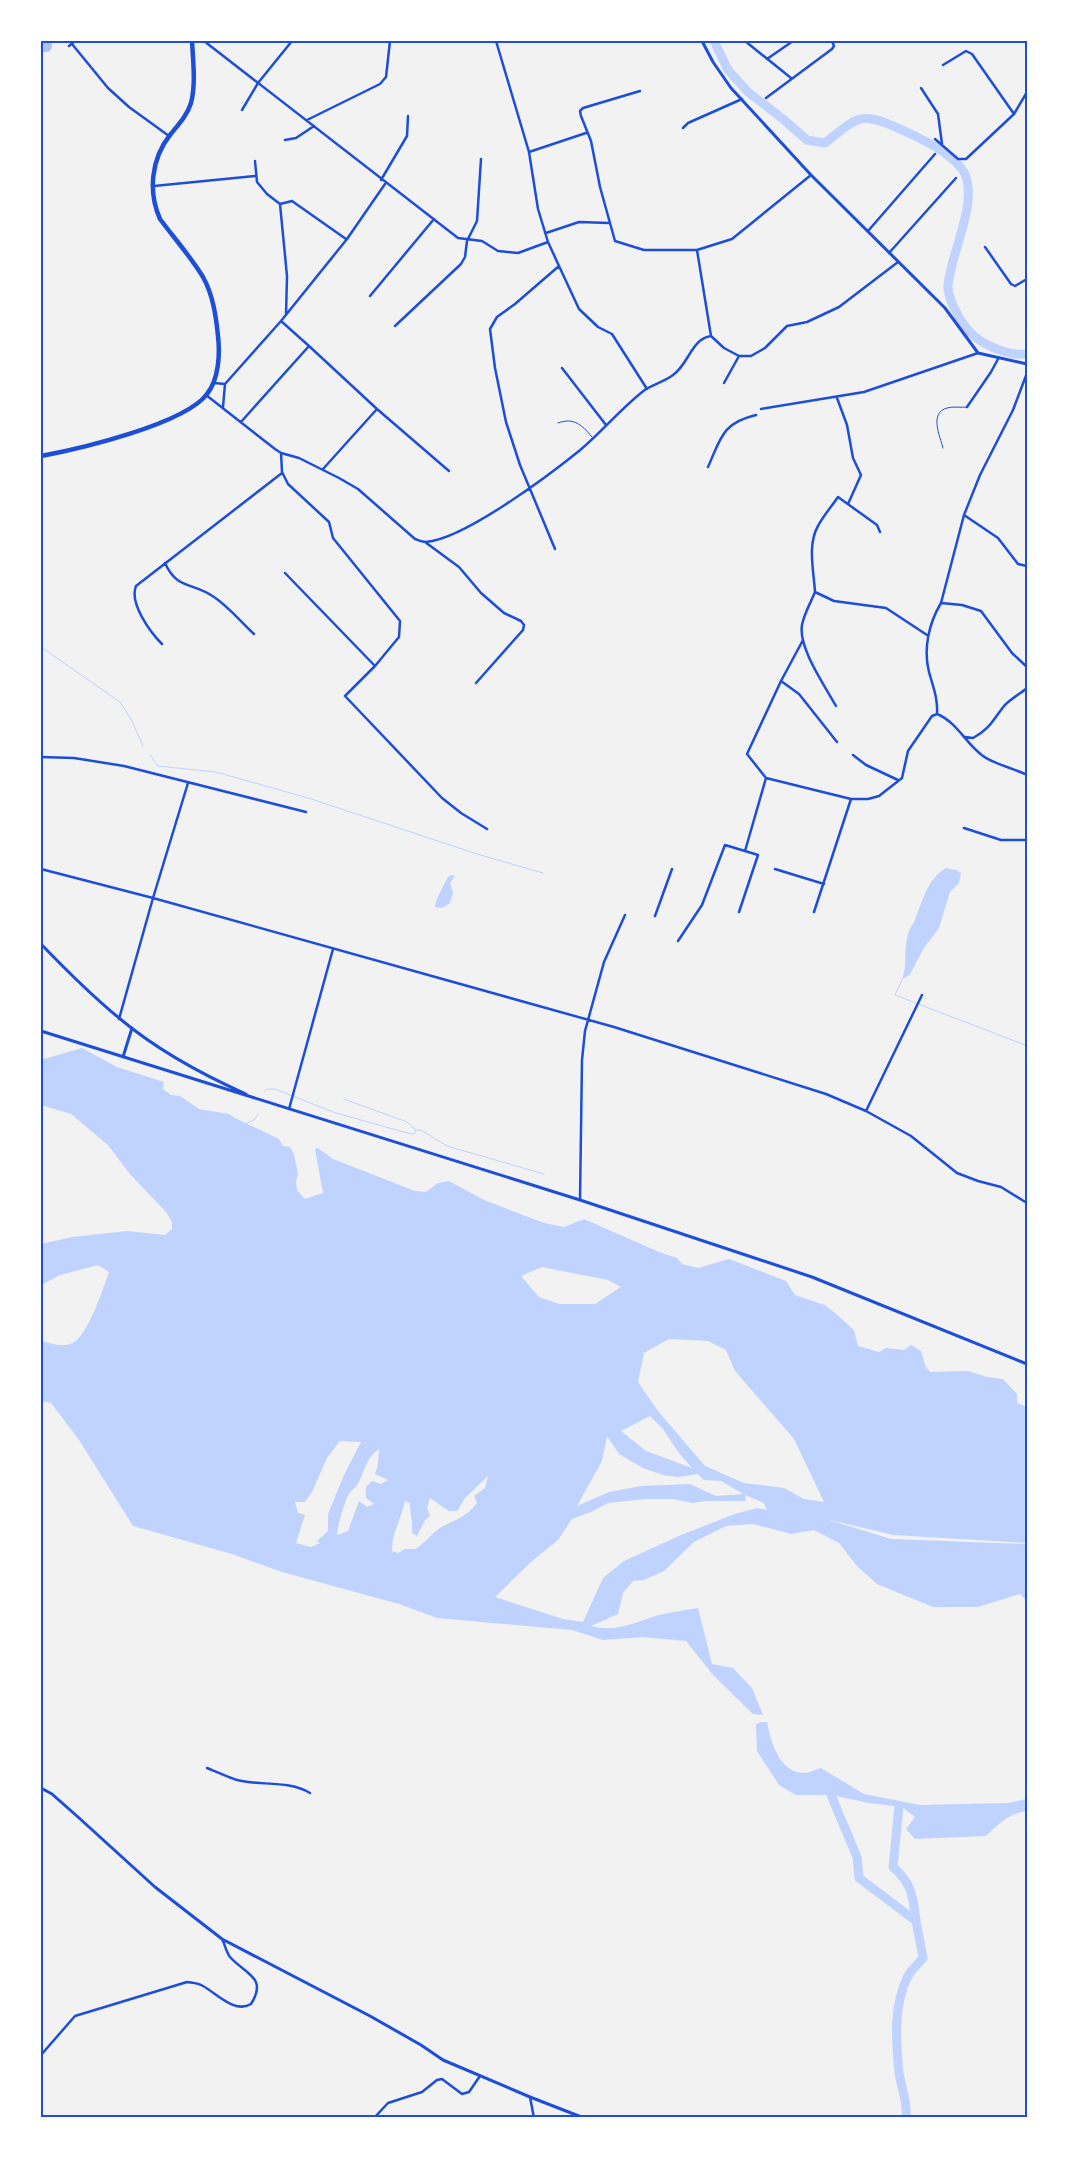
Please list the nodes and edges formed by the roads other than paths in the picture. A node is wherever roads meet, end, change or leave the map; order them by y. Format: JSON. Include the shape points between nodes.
{"nodes":[{"id":1,"x":75,"y":41,"type":"edge"},
{"id":2,"x":192,"y":41,"type":"edge"},
{"id":3,"x":204,"y":41,"type":"edge"},
{"id":4,"x":292,"y":41,"type":"edge"},
{"id":5,"x":390,"y":41,"type":"edge"},
{"id":6,"x":496,"y":41,"type":"edge"},
{"id":7,"x":702,"y":41,"type":"edge"},
{"id":8,"x":745,"y":41,"type":"edge"},
{"id":9,"x":793,"y":41,"type":"edge"},
{"id":10,"x":832,"y":41,"type":"edge"},
{"id":11,"x":767,"y":59,"type":"junction"},
{"id":12,"x":943,"y":65,"type":"dead end"},
{"id":13,"x":791,"y":79,"type":"junction"},
{"id":14,"x":258,"y":83,"type":"junction"},
{"id":15,"x":921,"y":88,"type":"dead end"},
{"id":16,"x":640,"y":92,"type":"dead end"},
{"id":17,"x":1027,"y":92,"type":"edge"},
{"id":18,"x":766,"y":98,"type":"dead end"},
{"id":19,"x":742,"y":99,"type":"junction"},
{"id":20,"x":242,"y":110,"type":"dead end"},
{"id":21,"x":1014,"y":114,"type":"junction"},
{"id":22,"x":408,"y":116,"type":"dead end"},
{"id":23,"x":307,"y":120,"type":"junction"},
{"id":24,"x":314,"y":126,"type":"junction"},
{"id":25,"x":683,"y":128,"type":"dead end"},
{"id":26,"x":587,"y":132,"type":"junction"},
{"id":27,"x":170,"y":136,"type":"junction"},
{"id":28,"x":936,"y":138,"type":"dead end"},
{"id":29,"x":285,"y":140,"type":"dead end"},
{"id":30,"x":943,"y":146,"type":"junction"},
{"id":31,"x":528,"y":152,"type":"junction"},
{"id":32,"x":935,"y":154,"type":"dead end"},
{"id":33,"x":481,"y":159,"type":"dead end"},
{"id":34,"x":255,"y":161,"type":"dead end"},
{"id":35,"x":811,"y":175,"type":"junction"},
{"id":36,"x":255,"y":176,"type":"junction"},
{"id":37,"x":956,"y":178,"type":"dead end"},
{"id":38,"x":381,"y":180,"type":"junction"},
{"id":39,"x":386,"y":184,"type":"junction"},
{"id":40,"x":152,"y":186,"type":"junction"},
{"id":41,"x":280,"y":204,"type":"junction"},
{"id":42,"x":434,"y":219,"type":"junction"},
{"id":43,"x":609,"y":223,"type":"junction"},
{"id":44,"x":546,"y":233,"type":"junction"},
{"id":45,"x":867,"y":233,"type":"junction"},
{"id":46,"x":346,"y":239,"type":"junction"},
{"id":47,"x":467,"y":241,"type":"junction"},
{"id":48,"x":548,"y":242,"type":"junction"},
{"id":49,"x":985,"y":247,"type":"dead end"},
{"id":50,"x":697,"y":250,"type":"junction"},
{"id":51,"x":889,"y":253,"type":"junction"},
{"id":52,"x":898,"y":262,"type":"junction"},
{"id":53,"x":558,"y":266,"type":"junction"},
{"id":54,"x":1027,"y":280,"type":"edge"},
{"id":55,"x":370,"y":296,"type":"dead end"},
{"id":56,"x":286,"y":316,"type":"junction"},
{"id":57,"x":281,"y":321,"type":"junction"},
{"id":58,"x":395,"y":326,"type":"dead end"},
{"id":59,"x":711,"y":336,"type":"junction"},
{"id":60,"x":309,"y":346,"type":"junction"},
{"id":61,"x":978,"y":353,"type":"junction"},
{"id":62,"x":739,"y":356,"type":"junction"},
{"id":63,"x":998,"y":359,"type":"junction"},
{"id":64,"x":1027,"y":364,"type":"edge"},
{"id":65,"x":562,"y":368,"type":"dead end"},
{"id":66,"x":1027,"y":374,"type":"edge"},
{"id":67,"x":213,"y":383,"type":"junction"},
{"id":68,"x":724,"y":383,"type":"dead end"},
{"id":69,"x":225,"y":384,"type":"junction"},
{"id":70,"x":647,"y":389,"type":"junction"},
{"id":71,"x":206,"y":395,"type":"junction"},
{"id":72,"x":837,"y":397,"type":"junction"},
{"id":73,"x":968,"y":407,"type":"joint"},
{"id":74,"x":223,"y":408,"type":"junction"},
{"id":75,"x":377,"y":409,"type":"junction"},
{"id":76,"x":761,"y":409,"type":"dead end"},
{"id":77,"x":756,"y":415,"type":"dead end"},
{"id":78,"x":241,"y":422,"type":"junction"},
{"id":79,"x":558,"y":423,"type":"dead end"},
{"id":80,"x":606,"y":425,"type":"junction"},
{"id":81,"x":593,"y":437,"type":"junction"},
{"id":82,"x":943,"y":448,"type":"dead end"},
{"id":83,"x":281,"y":453,"type":"junction"},
{"id":84,"x":41,"y":456,"type":"edge"},
{"id":85,"x":708,"y":467,"type":"dead end"},
{"id":86,"x":323,"y":469,"type":"junction"},
{"id":87,"x":449,"y":471,"type":"dead end"},
{"id":88,"x":282,"y":472,"type":"junction"},
{"id":89,"x":530,"y":488,"type":"junction"},
{"id":90,"x":848,"y":504,"type":"junction"},
{"id":91,"x":964,"y":515,"type":"junction"},
{"id":92,"x":880,"y":532,"type":"dead end"},
{"id":93,"x":425,"y":542,"type":"junction"},
{"id":94,"x":555,"y":549,"type":"dead end"},
{"id":95,"x":165,"y":564,"type":"junction"},
{"id":96,"x":1027,"y":566,"type":"edge"},
{"id":97,"x":285,"y":573,"type":"dead end"},
{"id":98,"x":816,"y":592,"type":"junction"},
{"id":99,"x":941,"y":603,"type":"junction"},
{"id":100,"x":254,"y":634,"type":"dead end"},
{"id":101,"x":928,"y":635,"type":"junction"},
{"id":102,"x":802,"y":640,"type":"junction"},
{"id":103,"x":162,"y":644,"type":"dead end"},
{"id":104,"x":375,"y":666,"type":"junction"},
{"id":105,"x":1027,"y":667,"type":"edge"},
{"id":106,"x":781,"y":680,"type":"junction"},
{"id":107,"x":476,"y":683,"type":"dead end"},
{"id":108,"x":1027,"y":688,"type":"edge"},
{"id":109,"x":836,"y":706,"type":"dead end"},
{"id":110,"x":937,"y":714,"type":"junction"},
{"id":111,"x":963,"y":736,"type":"junction"},
{"id":112,"x":837,"y":742,"type":"dead end"},
{"id":113,"x":853,"y":755,"type":"dead end"},
{"id":114,"x":41,"y":757,"type":"edge"},
{"id":115,"x":1027,"y":775,"type":"edge"},
{"id":116,"x":766,"y":778,"type":"junction"},
{"id":117,"x":898,"y":780,"type":"junction"},
{"id":118,"x":188,"y":783,"type":"junction"},
{"id":119,"x":851,"y":799,"type":"junction"},
{"id":120,"x":306,"y":812,"type":"dead end"},
{"id":121,"x":964,"y":828,"type":"dead end"},
{"id":122,"x":488,"y":829,"type":"dead end"},
{"id":123,"x":1027,"y":840,"type":"edge"},
{"id":124,"x":745,"y":851,"type":"junction"},
{"id":125,"x":774,"y":868,"type":"dead end"},
{"id":126,"x":41,"y":869,"type":"edge"},
{"id":127,"x":672,"y":869,"type":"dead end"},
{"id":128,"x":824,"y":884,"type":"junction"},
{"id":129,"x":153,"y":898,"type":"junction"},
{"id":130,"x":739,"y":912,"type":"dead end"},
{"id":131,"x":814,"y":912,"type":"dead end"},
{"id":132,"x":625,"y":915,"type":"dead end"},
{"id":133,"x":655,"y":916,"type":"dead end"},
{"id":134,"x":678,"y":941,"type":"dead end"},
{"id":135,"x":41,"y":944,"type":"edge"},
{"id":136,"x":333,"y":948,"type":"junction"},
{"id":137,"x":922,"y":995,"type":"dead end"},
{"id":138,"x":119,"y":1019,"type":"junction"},
{"id":139,"x":588,"y":1020,"type":"junction"},
{"id":140,"x":132,"y":1028,"type":"junction"},
{"id":141,"x":41,"y":1031,"type":"edge"},
{"id":142,"x":122,"y":1056,"type":"junction"},
{"id":143,"x":261,"y":1100,"type":"junction"},
{"id":144,"x":289,"y":1109,"type":"junction"},
{"id":145,"x":866,"y":1111,"type":"junction"},
{"id":146,"x":580,"y":1200,"type":"junction"},
{"id":147,"x":1027,"y":1203,"type":"edge"},
{"id":148,"x":1027,"y":1364,"type":"edge"},
{"id":149,"x":207,"y":1768,"type":"dead end"},
{"id":150,"x":41,"y":1788,"type":"edge"},
{"id":151,"x":310,"y":1793,"type":"dead end"},
{"id":152,"x":222,"y":1939,"type":"junction"},
{"id":153,"x":41,"y":2055,"type":"edge"},
{"id":154,"x":480,"y":2076,"type":"junction"},
{"id":155,"x":530,"y":2097,"type":"junction"},
{"id":156,"x":374,"y":2118,"type":"edge"},
{"id":157,"x":534,"y":2118,"type":"edge"},
{"id":158,"x":584,"y":2118,"type":"edge"}],
"edges":[{"from":1,"to":27,"type":"street","via":[[70,45],[108,88]]},
{"from":2,"to":27,"type":"highway","via":[[191,103]]},
{"from":3,"to":14,"type":"street"},
{"from":4,"to":14,"type":"street"},
{"from":5,"to":23,"type":"street","via":[[386,77],[380,84]]},
{"from":6,"to":31,"type":"street"},
{"from":7,"to":19,"type":"street","via":[[722,77]]},
{"from":8,"to":11,"type":"street"},
{"from":9,"to":11,"type":"street"},
{"from":10,"to":13,"type":"street","via":[[832,49]]},
{"from":11,"to":13,"type":"street"},
{"from":12,"to":21,"type":"street","via":[[966,51],[972,54]]},
{"from":13,"to":18,"type":"street"},
{"from":14,"to":20,"type":"street"},
{"from":14,"to":23,"type":"street"},
{"from":15,"to":30,"type":"street","via":[[938,114]]},
{"from":16,"to":26,"type":"street","via":[[583,108],[580,116]]},
{"from":17,"to":21,"type":"street"},
{"from":19,"to":25,"type":"street"},
{"from":19,"to":35,"type":"street"},
{"from":21,"to":30,"type":"street","via":[[966,159],[958,159]]},
{"from":22,"to":38,"type":"street","via":[[407,136]]},
{"from":23,"to":24,"type":"street"},
{"from":24,"to":29,"type":"street","via":[[296,138]]},
{"from":24,"to":38,"type":"street"},
{"from":26,"to":31,"type":"street"},
{"from":26,"to":43,"type":"street"},
{"from":27,"to":40,"type":"highway","via":[[158,156]]},
{"from":28,"to":30,"type":"street"},
{"from":31,"to":44,"type":"street","via":[[538,209]]},
{"from":32,"to":45,"type":"street"},
{"from":33,"to":47,"type":"street","via":[[477,221]]},
{"from":34,"to":36,"type":"street"},
{"from":35,"to":45,"type":"street"},
{"from":35,"to":50,"type":"street","via":[[732,239]]},
{"from":36,"to":40,"type":"street"},
{"from":36,"to":41,"type":"street","via":[[261,188]]},
{"from":37,"to":51,"type":"street"},
{"from":38,"to":39,"type":"street"},
{"from":39,"to":42,"type":"street"},
{"from":39,"to":46,"type":"street"},
{"from":40,"to":67,"type":"highway","via":[[160,219],[203,277],[210,292],[219,342]]},
{"from":41,"to":46,"type":"street","via":[[292,201]]},
{"from":41,"to":56,"type":"street","via":[[287,276]]},
{"from":42,"to":47,"type":"street"},
{"from":42,"to":55,"type":"street"},
{"from":43,"to":44,"type":"street","via":[[579,222]]},
{"from":43,"to":50,"type":"street","via":[[615,241],[632,247]]},
{"from":44,"to":48,"type":"street"},
{"from":45,"to":51,"type":"street"},
{"from":46,"to":56,"type":"street"},
{"from":47,"to":48,"type":"street","via":[[482,241],[498,251],[518,253]]},
{"from":47,"to":58,"type":"street","via":[[461,264]]},
{"from":48,"to":53,"type":"street"},
{"from":49,"to":54,"type":"street","via":[[1011,285]]},
{"from":50,"to":59,"type":"street"},
{"from":51,"to":52,"type":"street"},
{"from":52,"to":61,"type":"street","via":[[945,308]]},
{"from":52,"to":62,"type":"street","via":[[839,307],[807,322],[788,326],[765,348],[751,356]]},
{"from":53,"to":70,"type":"street","via":[[579,309],[598,327],[612,334]]},
{"from":53,"to":89,"type":"street","via":[[497,317],[490,329],[506,422]]},
{"from":56,"to":57,"type":"street"},
{"from":57,"to":60,"type":"street"},
{"from":57,"to":69,"type":"street"},
{"from":59,"to":62,"type":"street"},
{"from":59,"to":70,"type":"street","via":[[702,337],[696,343],[674,375]]},
{"from":60,"to":75,"type":"street"},
{"from":60,"to":78,"type":"street"},
{"from":61,"to":63,"type":"street"},
{"from":61,"to":72,"type":"street","via":[[864,392]]},
{"from":62,"to":68,"type":"street"},
{"from":63,"to":64,"type":"street"},
{"from":63,"to":73,"type":"street"},
{"from":65,"to":80,"type":"street"},
{"from":66,"to":91,"type":"street"},
{"from":67,"to":69,"type":"street"},
{"from":67,"to":71,"type":"highway"},
{"from":69,"to":74,"type":"street"},
{"from":70,"to":80,"type":"street"},
{"from":71,"to":74,"type":"street"},
{"from":71,"to":84,"type":"highway","via":[[195,406],[171,419],[95,444]]},
{"from":72,"to":76,"type":"street"},
{"from":72,"to":90,"type":"street","via":[[847,426],[852,458],[861,475]]},
{"from":73,"to":82,"type":"lane","via":[[945,408],[940,412],[936,422]]},
{"from":74,"to":78,"type":"street"},
{"from":75,"to":86,"type":"street"},
{"from":75,"to":87,"type":"street"},
{"from":77,"to":85,"type":"street","via":[[739,419],[725,431]]},
{"from":78,"to":83,"type":"street"},
{"from":79,"to":81,"type":"lane","via":[[576,422]]},
{"from":80,"to":81,"type":"street"},
{"from":81,"to":89,"type":"street"},
{"from":83,"to":86,"type":"street"},
{"from":83,"to":88,"type":"street"},
{"from":86,"to":93,"type":"street","via":[[358,490],[410,535]]},
{"from":88,"to":95,"type":"street"},
{"from":88,"to":104,"type":"street","via":[[288,484],[329,522],[333,538],[400,620],[399,638]]},
{"from":89,"to":93,"type":"street","via":[[470,525]]},
{"from":89,"to":94,"type":"street"},
{"from":90,"to":92,"type":"street","via":[[877,525]]},
{"from":90,"to":98,"type":"street","via":[[838,497],[815,531],[812,545]]},
{"from":91,"to":96,"type":"street","via":[[998,538],[1018,564]]},
{"from":91,"to":99,"type":"street"},
{"from":93,"to":107,"type":"street","via":[[459,567],[504,613],[524,625]]},
{"from":95,"to":100,"type":"street","via":[[173,578],[203,589]]},
{"from":95,"to":103,"type":"street","via":[[136,586],[134,592],[146,624]]},
{"from":97,"to":104,"type":"street"},
{"from":98,"to":101,"type":"street","via":[[834,601],[886,608]]},
{"from":98,"to":102,"type":"street","via":[[802,626]]},
{"from":99,"to":101,"type":"street"},
{"from":99,"to":105,"type":"street","via":[[981,611],[1012,653]]},
{"from":101,"to":110,"type":"street","via":[[927,664],[937,695]]},
{"from":102,"to":106,"type":"street"},
{"from":102,"to":109,"type":"street"},
{"from":104,"to":122,"type":"street","via":[[345,696],[442,798]]},
{"from":106,"to":112,"type":"street","via":[[799,694]]},
{"from":106,"to":116,"type":"street","via":[[747,754]]},
{"from":108,"to":111,"type":"street","via":[[1005,705],[981,734],[973,738]]},
{"from":110,"to":111,"type":"street","via":[[946,718]]},
{"from":110,"to":117,"type":"street","via":[[932,716],[908,751],[903,776]]},
{"from":111,"to":115,"type":"street","via":[[984,757]]},
{"from":113,"to":117,"type":"street"},
{"from":114,"to":118,"type":"street","via":[[74,758],[124,766]]},
{"from":116,"to":119,"type":"street"},
{"from":116,"to":124,"type":"street"},
{"from":117,"to":119,"type":"street","via":[[880,796]]},
{"from":118,"to":120,"type":"street"},
{"from":118,"to":129,"type":"street"},
{"from":119,"to":128,"type":"street"},
{"from":121,"to":123,"type":"street","via":[[1001,840]]},
{"from":124,"to":130,"type":"street","via":[[758,855]]},
{"from":124,"to":134,"type":"street","via":[[725,845],[702,905]]},
{"from":125,"to":128,"type":"street"},
{"from":126,"to":129,"type":"street"},
{"from":127,"to":133,"type":"street"},
{"from":128,"to":131,"type":"street"},
{"from":129,"to":136,"type":"street"},
{"from":129,"to":138,"type":"street"},
{"from":132,"to":139,"type":"street","via":[[604,962]]},
{"from":135,"to":138,"type":"street"},
{"from":136,"to":139,"type":"street"},
{"from":136,"to":144,"type":"street"},
{"from":137,"to":145,"type":"street"},
{"from":138,"to":140,"type":"street"},
{"from":139,"to":145,"type":"street","via":[[826,1094]]},
{"from":139,"to":146,"type":"street","via":[[582,1060]]},
{"from":140,"to":142,"type":"street"},
{"from":140,"to":143,"type":"street","via":[[179,1060]]},
{"from":141,"to":142,"type":"street"},
{"from":142,"to":143,"type":"street"},
{"from":143,"to":144,"type":"street"},
{"from":144,"to":146,"type":"street"},
{"from":145,"to":147,"type":"street","via":[[911,1136],[957,1173],[1001,1187]]},
{"from":146,"to":148,"type":"street","via":[[812,1277]]},
{"from":149,"to":151,"type":"street","via":[[238,1780],[290,1786]]},
{"from":150,"to":152,"type":"street","via":[[52,1794],[155,1887]]},
{"from":152,"to":153,"type":"street","via":[[229,1956],[256,1980],[257,1995],[251,2004],[242,2007],[205,1987],[187,1982],[75,2016]]},
{"from":152,"to":154,"type":"street","via":[[370,2016],[443,2060]]},
{"from":154,"to":155,"type":"street"},
{"from":154,"to":156,"type":"street","via":[[468,2092],[462,2094],[442,2079],[438,2080],[422,2092],[388,2103]]},
{"from":155,"to":157,"type":"street"},
{"from":155,"to":158,"type":"street"}]}
